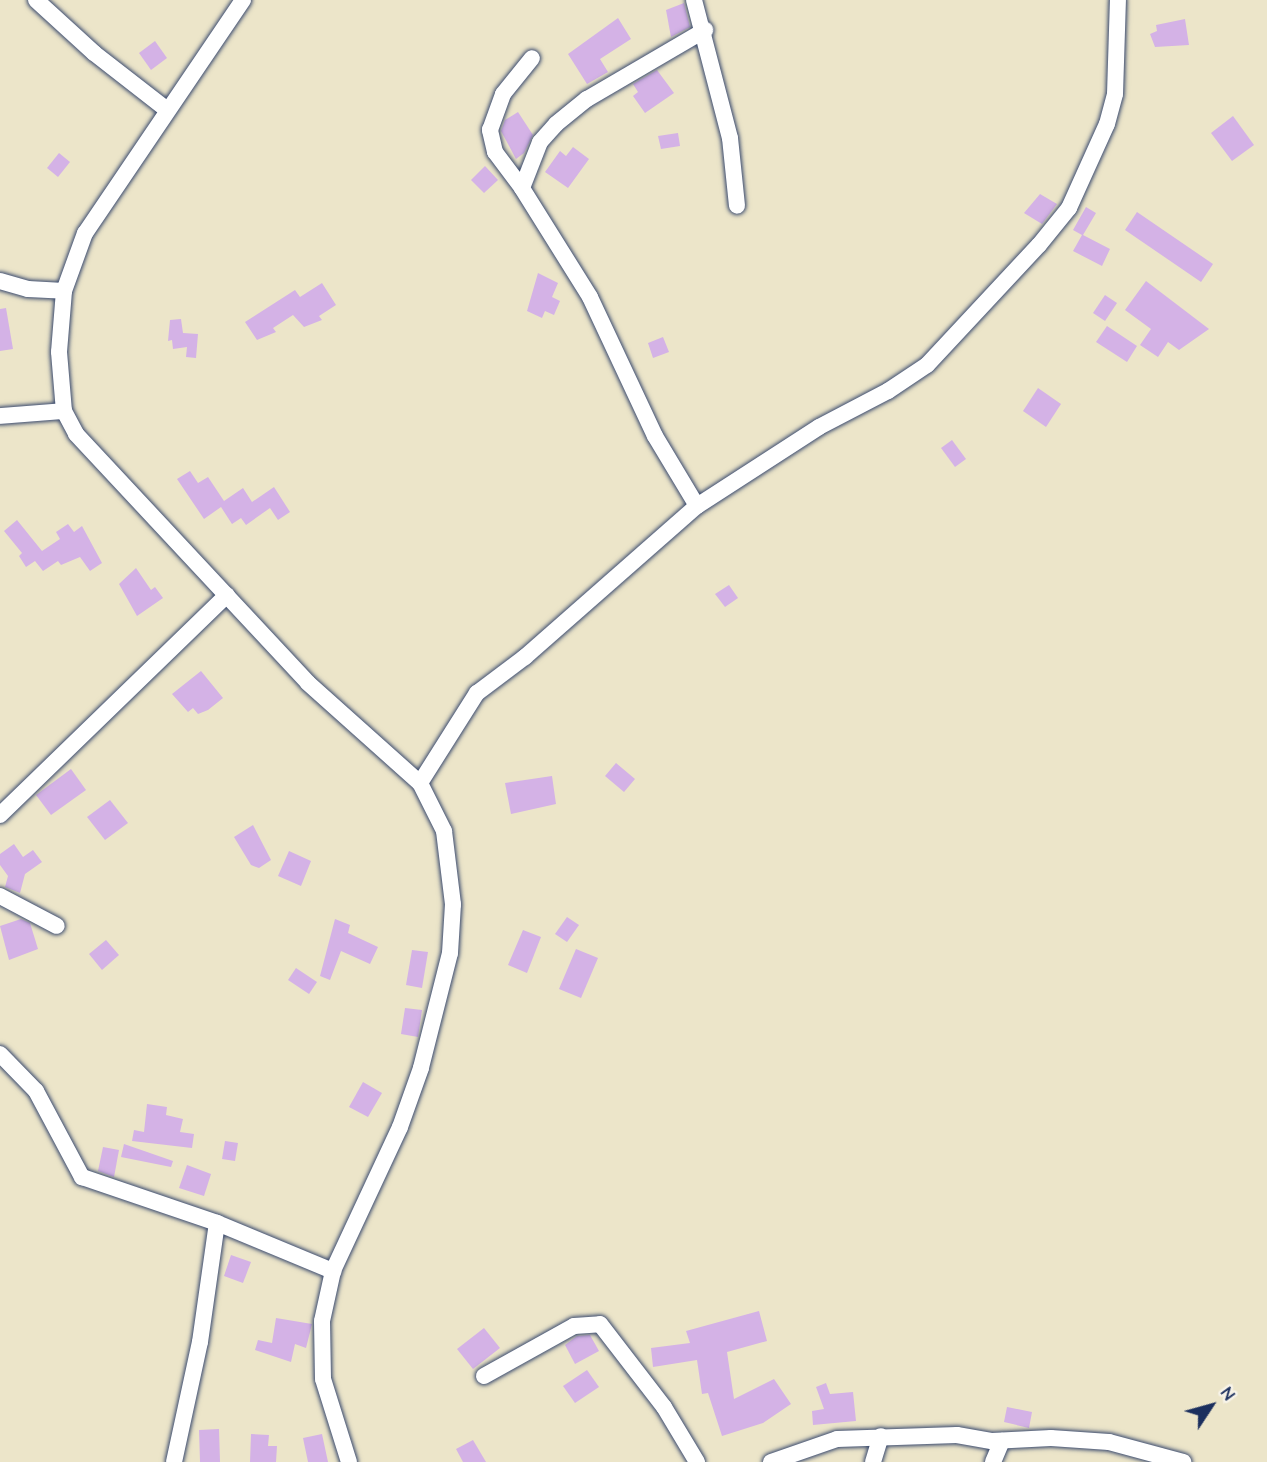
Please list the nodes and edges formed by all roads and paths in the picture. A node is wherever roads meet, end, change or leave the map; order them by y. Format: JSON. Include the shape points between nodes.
{"nodes":[{"id":1,"x":36,"y":0,"type":"edge"},
{"id":2,"x":243,"y":0,"type":"edge"},
{"id":3,"x":694,"y":0,"type":"edge"},
{"id":4,"x":1118,"y":0,"type":"edge"},
{"id":5,"x":705,"y":30,"type":"junction"},
{"id":6,"x":532,"y":58,"type":"dead end"},
{"id":7,"x":166,"y":109,"type":"junction"},
{"id":8,"x":522,"y":188,"type":"junction"},
{"id":9,"x":737,"y":206,"type":"dead end"},
{"id":10,"x":0,"y":281,"type":"edge"},
{"id":11,"x":64,"y":291,"type":"junction"},
{"id":12,"x":64,"y":411,"type":"junction"},
{"id":13,"x":0,"y":416,"type":"edge"},
{"id":14,"x":698,"y":506,"type":"junction"},
{"id":15,"x":227,"y":595,"type":"junction"},
{"id":16,"x":420,"y":782,"type":"junction"},
{"id":17,"x":0,"y":814,"type":"edge"},
{"id":18,"x":0,"y":896,"type":"edge"},
{"id":19,"x":57,"y":926,"type":"dead end"},
{"id":20,"x":0,"y":1054,"type":"edge"},
{"id":21,"x":217,"y":1223,"type":"junction"},
{"id":22,"x":333,"y":1271,"type":"junction"},
{"id":23,"x":484,"y":1376,"type":"dead end"},
{"id":24,"x":880,"y":1436,"type":"junction"},
{"id":25,"x":1002,"y":1441,"type":"junction"},
{"id":26,"x":174,"y":1462,"type":"edge"},
{"id":27,"x":349,"y":1462,"type":"edge"},
{"id":28,"x":697,"y":1462,"type":"edge"},
{"id":29,"x":771,"y":1462,"type":"edge"},
{"id":30,"x":873,"y":1462,"type":"edge"},
{"id":31,"x":993,"y":1462,"type":"edge"},
{"id":32,"x":1183,"y":1462,"type":"edge"}],
"edges":[{"from":1,"to":7,"type":"street"},
{"from":2,"to":7,"type":"street"},
{"from":3,"to":5,"type":"street"},
{"from":4,"to":14,"type":"street","via":[[1115,94],[1107,124],[1069,208],[1039,245],[927,365],[819,427]]},
{"from":5,"to":8,"type":"street","via":[[587,99],[549,130]]},
{"from":5,"to":9,"type":"street","via":[[730,138]]},
{"from":6,"to":8,"type":"street","via":[[503,94],[490,131],[495,152]]},
{"from":7,"to":11,"type":"street","via":[[85,233]]},
{"from":8,"to":14,"type":"street","via":[[590,297],[655,436]]},
{"from":10,"to":11,"type":"street","via":[[28,289]]},
{"from":11,"to":12,"type":"street","via":[[58,352]]},
{"from":12,"to":13,"type":"street"},
{"from":12,"to":15,"type":"street","via":[[102,465]]},
{"from":14,"to":16,"type":"street","via":[[525,657],[477,693]]},
{"from":15,"to":16,"type":"street","via":[[308,683]]},
{"from":15,"to":17,"type":"street"},
{"from":16,"to":22,"type":"street","via":[[440,818],[450,856],[450,953],[421,1069],[400,1127]]},
{"from":18,"to":19,"type":"street"},
{"from":20,"to":21,"type":"street","via":[[36,1091],[82,1177]]},
{"from":21,"to":22,"type":"street"},
{"from":21,"to":26,"type":"street","via":[[200,1342]]},
{"from":22,"to":27,"type":"street","via":[[322,1321],[323,1379]]},
{"from":23,"to":28,"type":"street","via":[[574,1326],[600,1324],[669,1414]]},
{"from":24,"to":25,"type":"street","via":[[957,1435]]},
{"from":24,"to":29,"type":"street","via":[[827,1442]]},
{"from":24,"to":30,"type":"street"},
{"from":25,"to":31,"type":"street"},
{"from":25,"to":32,"type":"street","via":[[1031,1437],[1110,1442]]}]}
